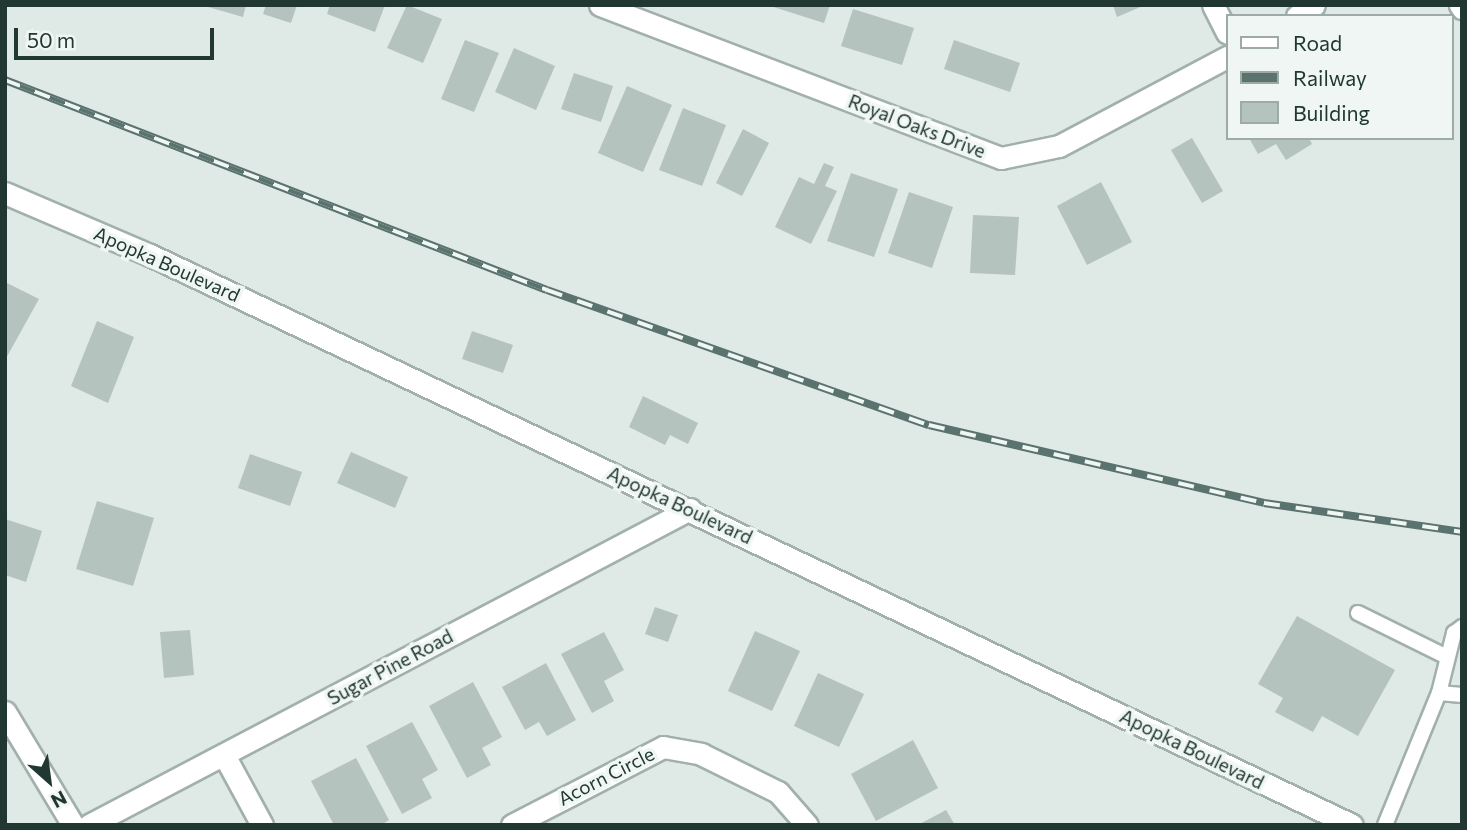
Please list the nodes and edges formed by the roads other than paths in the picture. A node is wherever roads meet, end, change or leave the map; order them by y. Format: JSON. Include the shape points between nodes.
{"nodes":[{"id":1,"x":600,"y":5,"type":"edge"},
{"id":2,"x":1213,"y":5,"type":"edge"},
{"id":3,"x":1226,"y":31,"type":"edge"},
{"id":4,"x":1226,"y":58,"type":"edge"},
{"id":5,"x":5,"y":193,"type":"edge"},
{"id":6,"x":690,"y":509,"type":"junction"},
{"id":7,"x":1358,"y":613,"type":"dead end"},
{"id":8,"x":1462,"y":627,"type":"edge"},
{"id":9,"x":1445,"y":656,"type":"junction"},
{"id":10,"x":1440,"y":693,"type":"junction"},
{"id":11,"x":1462,"y":695,"type":"edge"},
{"id":12,"x":5,"y":712,"type":"edge"},
{"id":13,"x":224,"y":755,"type":"junction"},
{"id":14,"x":73,"y":825,"type":"edge"},
{"id":15,"x":89,"y":825,"type":"edge"},
{"id":16,"x":262,"y":825,"type":"edge"},
{"id":17,"x":512,"y":825,"type":"edge"},
{"id":18,"x":807,"y":825,"type":"edge"},
{"id":19,"x":1352,"y":825,"type":"edge"},
{"id":20,"x":1385,"y":825,"type":"edge"}],
"edges":[{"from":1,"to":4,"type":"street","name":"Royal Oaks Drive","via":[[1001,158],[1059,146]]},
{"from":2,"to":3,"type":"street"},
{"from":5,"to":6,"type":"street","name":"Apopka Boulevard","via":[[150,255]]},
{"from":6,"to":13,"type":"street","name":"Sugar Pine Road"},
{"from":6,"to":19,"type":"street","name":"Apopka Boulevard"},
{"from":7,"to":9,"type":"lane"},
{"from":8,"to":9,"type":"lane"},
{"from":9,"to":10,"type":"lane"},
{"from":10,"to":11,"type":"lane"},
{"from":10,"to":20,"type":"lane"},
{"from":12,"to":14,"type":"street"},
{"from":13,"to":15,"type":"street","name":"Sugar Pine Road"},
{"from":13,"to":16,"type":"street"},
{"from":17,"to":18,"type":"street","name":"Acorn Circle","via":[[663,747],[701,754],[778,792]]}]}
